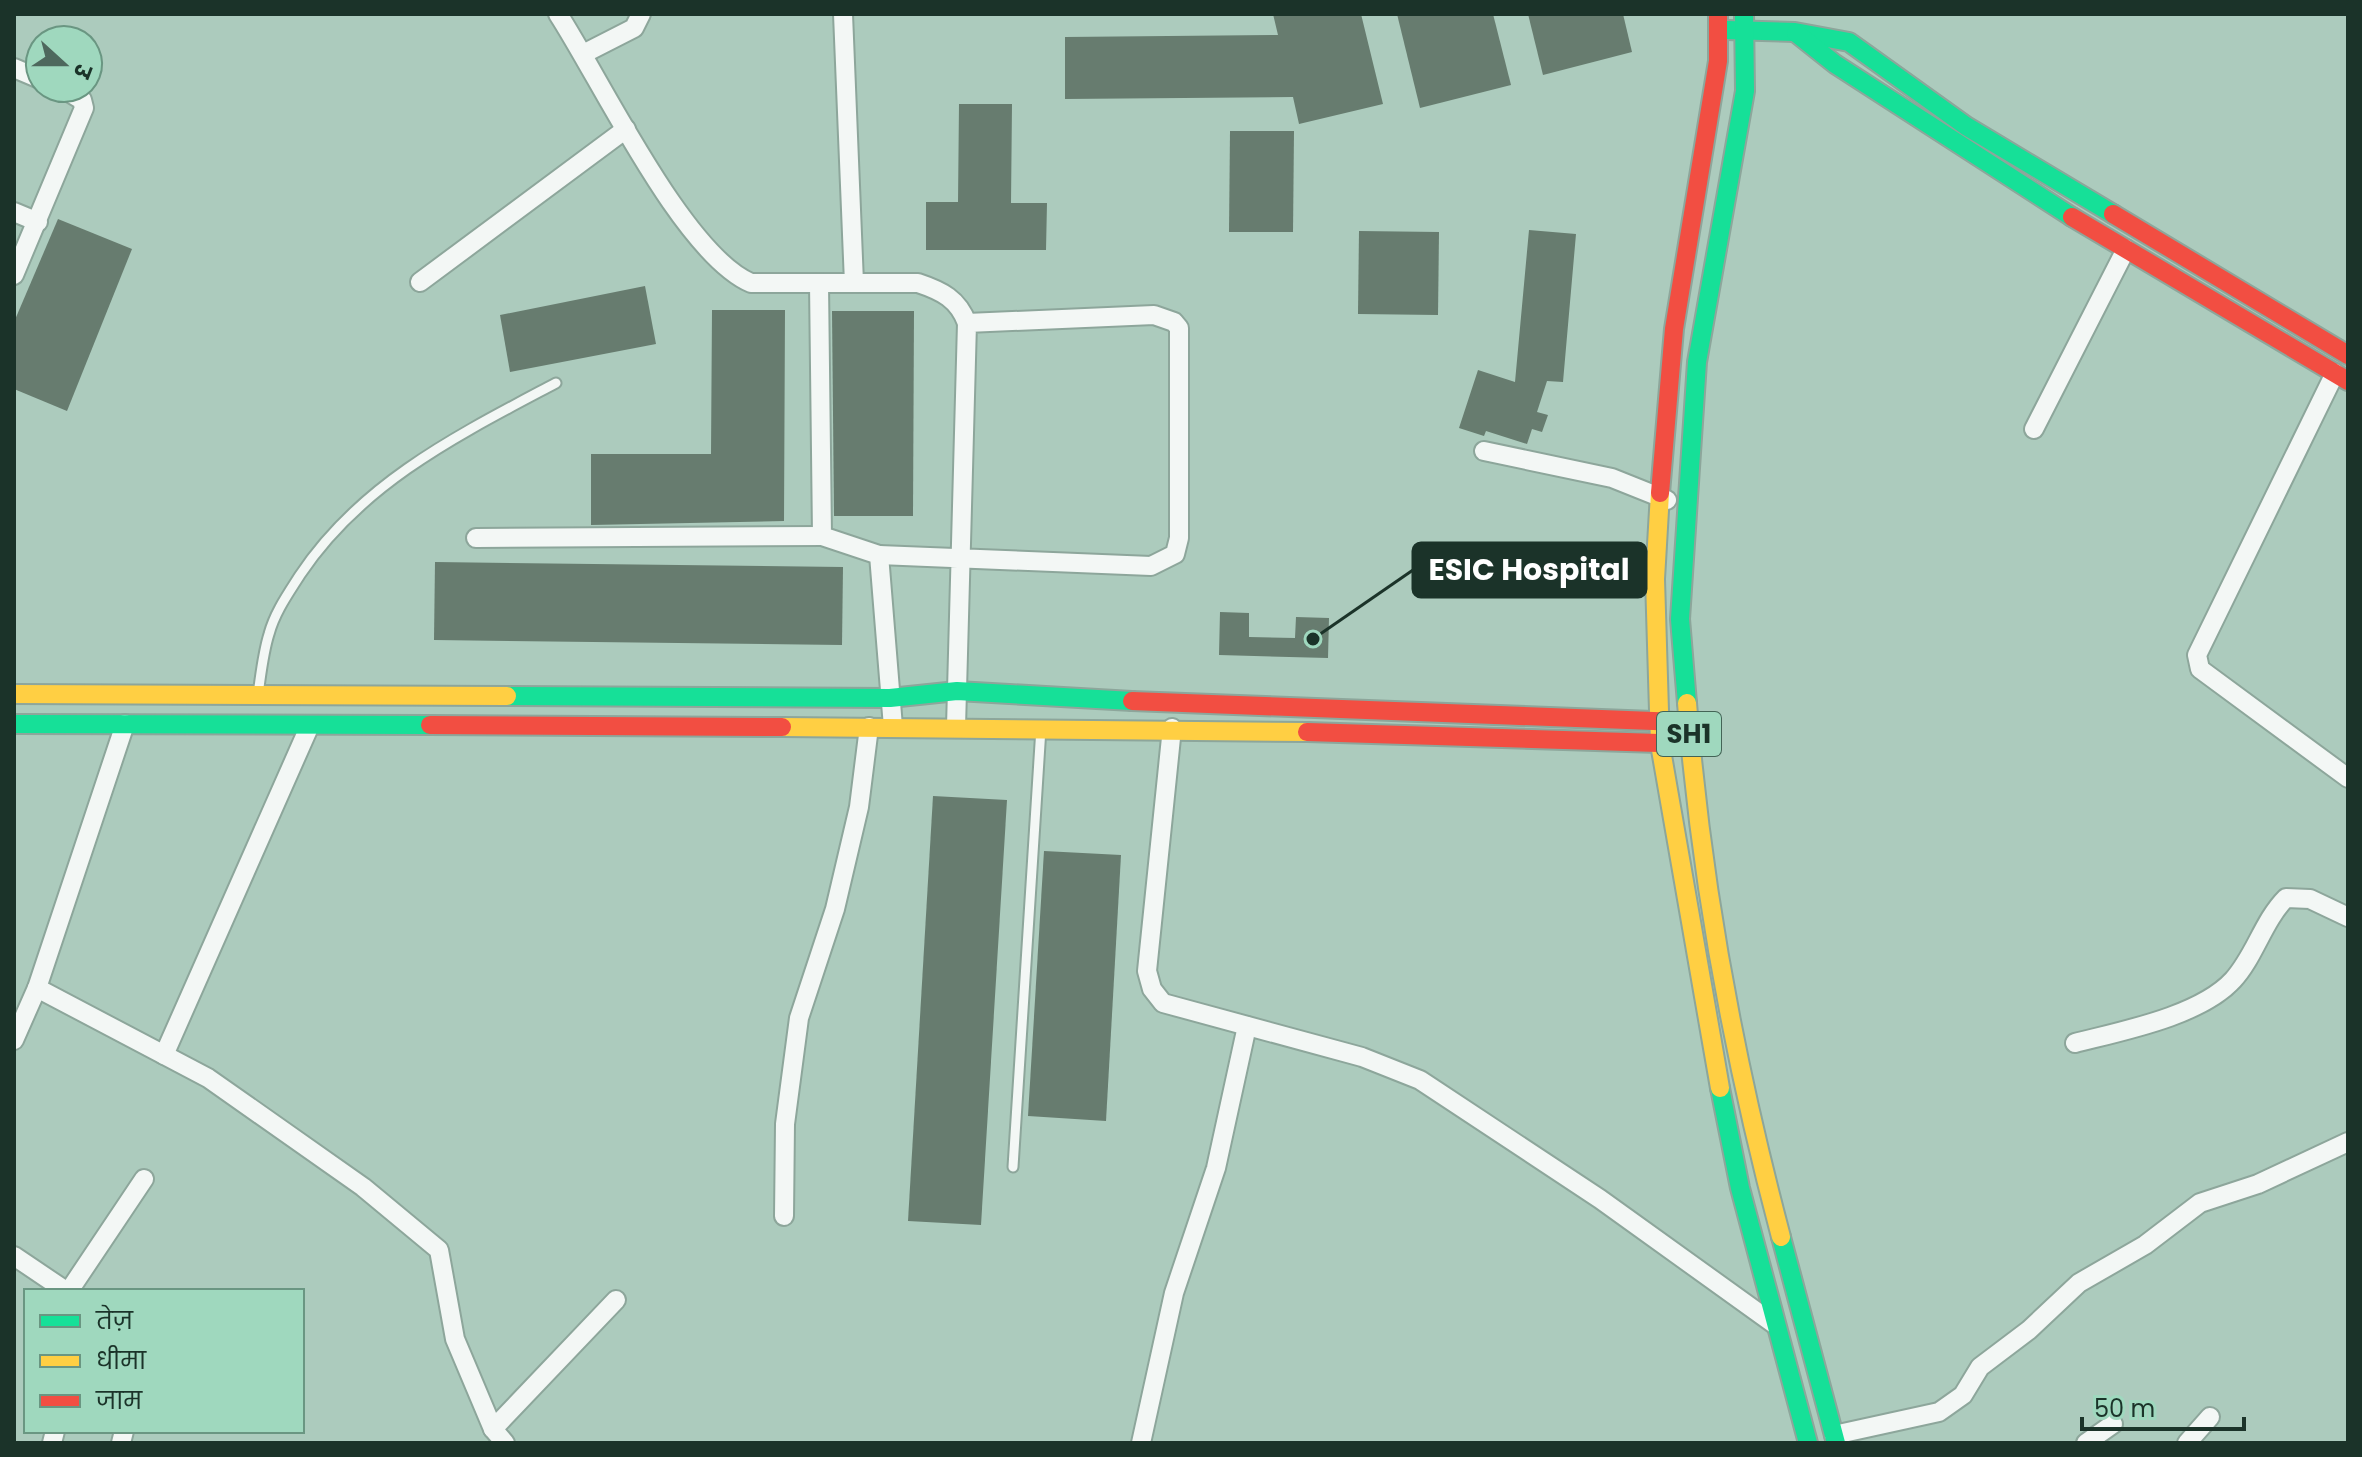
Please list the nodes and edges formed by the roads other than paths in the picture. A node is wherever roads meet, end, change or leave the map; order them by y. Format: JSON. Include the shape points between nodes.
{"nodes":[{"id":1,"x":558,"y":14,"type":"edge"},
{"id":2,"x":641,"y":14,"type":"edge"},
{"id":3,"x":843,"y":14,"type":"edge"},
{"id":4,"x":1719,"y":22,"type":"edge"},
{"id":5,"x":1746,"y":22,"type":"edge"},
{"id":6,"x":1795,"y":32,"type":"junction"},
{"id":7,"x":583,"y":54,"type":"junction"},
{"id":8,"x":83,"y":104,"type":"edge"},
{"id":9,"x":626,"y":129,"type":"junction"},
{"id":10,"x":14,"y":212,"type":"edge"},
{"id":11,"x":38,"y":222,"type":"junction"},
{"id":12,"x":2126,"y":249,"type":"junction"},
{"id":13,"x":14,"y":275,"type":"edge"},
{"id":14,"x":420,"y":282,"type":"dead end"},
{"id":15,"x":819,"y":283,"type":"junction"},
{"id":16,"x":854,"y":283,"type":"junction"},
{"id":17,"x":967,"y":323,"type":"junction"},
{"id":18,"x":2348,"y":355,"type":"edge"},
{"id":19,"x":2341,"y":377,"type":"edge"},
{"id":20,"x":556,"y":383,"type":"dead end"},
{"id":21,"x":2034,"y":429,"type":"dead end"},
{"id":22,"x":1484,"y":451,"type":"dead end"},
{"id":23,"x":1659,"y":498,"type":"junction"},
{"id":24,"x":1686,"y":504,"type":"junction"},
{"id":25,"x":822,"y":536,"type":"junction"},
{"id":26,"x":476,"y":538,"type":"dead end"},
{"id":27,"x":879,"y":555,"type":"junction"},
{"id":28,"x":961,"y":558,"type":"junction"},
{"id":29,"x":957,"y":691,"type":"junction"},
{"id":30,"x":14,"y":694,"type":"edge"},
{"id":31,"x":258,"y":696,"type":"junction"},
{"id":32,"x":890,"y":698,"type":"junction"},
{"id":33,"x":1688,"y":721,"type":"junction"},
{"id":34,"x":1660,"y":722,"type":"junction"},
{"id":35,"x":14,"y":724,"type":"edge"},
{"id":36,"x":125,"y":724,"type":"junction"},
{"id":37,"x":310,"y":725,"type":"junction"},
{"id":38,"x":869,"y":727,"type":"junction"},
{"id":39,"x":893,"y":727,"type":"junction"},
{"id":40,"x":956,"y":727,"type":"junction"},
{"id":41,"x":1041,"y":728,"type":"junction"},
{"id":42,"x":1172,"y":728,"type":"junction"},
{"id":43,"x":1660,"y":744,"type":"junction"},
{"id":44,"x":1690,"y":744,"type":"junction"},
{"id":45,"x":2348,"y":778,"type":"edge"},
{"id":46,"x":2348,"y":917,"type":"edge"},
{"id":47,"x":37,"y":988,"type":"junction"},
{"id":48,"x":1247,"y":1026,"type":"junction"},
{"id":49,"x":14,"y":1040,"type":"edge"},
{"id":50,"x":2075,"y":1043,"type":"dead end"},
{"id":51,"x":164,"y":1055,"type":"junction"},
{"id":52,"x":2348,"y":1142,"type":"edge"},
{"id":53,"x":1013,"y":1167,"type":"dead end"},
{"id":54,"x":144,"y":1179,"type":"dead end"},
{"id":55,"x":784,"y":1216,"type":"dead end"},
{"id":56,"x":14,"y":1256,"type":"edge"},
{"id":57,"x":64,"y":1289,"type":"edge"},
{"id":58,"x":68,"y":1289,"type":"edge"},
{"id":59,"x":616,"y":1300,"type":"dead end"},
{"id":60,"x":1774,"y":1324,"type":"junction"},
{"id":61,"x":2210,"y":1417,"type":"dead end"},
{"id":62,"x":2113,"y":1424,"type":"dead end"},
{"id":63,"x":499,"y":1436,"type":"edge"},
{"id":64,"x":1835,"y":1439,"type":"edge"},
{"id":65,"x":1141,"y":1443,"type":"edge"},
{"id":66,"x":1808,"y":1443,"type":"edge"},
{"id":67,"x":2086,"y":1443,"type":"edge"},
{"id":68,"x":2187,"y":1443,"type":"edge"}],
"edges":[{"from":1,"to":7,"type":"street"},
{"from":2,"to":7,"type":"street","via":[[634,28]]},
{"from":3,"to":16,"type":"street"},
{"from":4,"to":5,"type":"main road"},
{"from":4,"to":23,"type":"main road","number":"SH1","via":[[1711,116],[1674,329]]},
{"from":5,"to":6,"type":"main road"},
{"from":5,"to":24,"type":"main road","number":"SH1","via":[[1745,91],[1697,362]]},
{"from":6,"to":12,"type":"main road","via":[[1998,173]]},
{"from":6,"to":18,"type":"main road","via":[[1849,42],[1966,126]]},
{"from":7,"to":9,"type":"street"},
{"from":8,"to":11,"type":"street"},
{"from":9,"to":14,"type":"street"},
{"from":9,"to":15,"type":"street","via":[[681,215],[733,275],[751,283]]},
{"from":10,"to":11,"type":"street"},
{"from":11,"to":13,"type":"street"},
{"from":12,"to":19,"type":"main road"},
{"from":12,"to":21,"type":"street"},
{"from":15,"to":16,"type":"street"},
{"from":15,"to":25,"type":"street"},
{"from":16,"to":17,"type":"street","via":[[918,283],[941,290],[961,306]]},
{"from":17,"to":28,"type":"street"},
{"from":17,"to":28,"type":"street","via":[[1154,315],[1174,322],[1182,341],[1179,538],[1175,554],[1151,566]]},
{"from":19,"to":45,"type":"street","via":[[2197,655],[2200,669]]},
{"from":20,"to":31,"type":"lane","via":[[394,475],[335,528],[281,604],[269,632]]},
{"from":22,"to":23,"type":"street","via":[[1612,478]]},
{"from":23,"to":24,"type":"street"},
{"from":23,"to":34,"type":"main road","number":"SH1","via":[[1655,579]]},
{"from":24,"to":33,"type":"main road","number":"SH1","via":[[1680,619]]},
{"from":25,"to":26,"type":"street"},
{"from":25,"to":27,"type":"street"},
{"from":27,"to":28,"type":"street"},
{"from":27,"to":32,"type":"street"},
{"from":28,"to":29,"type":"street"},
{"from":29,"to":32,"type":"main road"},
{"from":29,"to":34,"type":"main road"},
{"from":29,"to":40,"type":"street"},
{"from":30,"to":31,"type":"main road"},
{"from":31,"to":32,"type":"main road"},
{"from":32,"to":39,"type":"street"},
{"from":33,"to":34,"type":"main road"},
{"from":33,"to":44,"type":"main road","number":"SH1"},
{"from":34,"to":43,"type":"main road","number":"SH1"},
{"from":35,"to":36,"type":"main road"},
{"from":36,"to":37,"type":"main road"},
{"from":36,"to":47,"type":"street"},
{"from":37,"to":38,"type":"main road"},
{"from":37,"to":51,"type":"street"},
{"from":38,"to":39,"type":"main road"},
{"from":38,"to":55,"type":"street","via":[[859,807],[835,909],[799,1018],[785,1124]]},
{"from":39,"to":40,"type":"main road"},
{"from":40,"to":41,"type":"main road"},
{"from":41,"to":42,"type":"main road"},
{"from":41,"to":53,"type":"lane"},
{"from":42,"to":43,"type":"main road"},
{"from":42,"to":48,"type":"street","via":[[1147,971],[1163,1003]]},
{"from":43,"to":44,"type":"main road"},
{"from":43,"to":60,"type":"main road","number":"SH1","via":[[1701,996]]},
{"from":44,"to":64,"type":"main road","number":"SH1","via":[[1718,942],[1753,1132]]},
{"from":46,"to":50,"type":"street","via":[[2310,899],[2286,898],[2222,990],[2145,1024]]},
{"from":47,"to":49,"type":"street"},
{"from":47,"to":51,"type":"street"},
{"from":48,"to":60,"type":"street","via":[[1362,1057],[1420,1080],[1600,1199]]},
{"from":48,"to":65,"type":"street","via":[[1216,1168],[1174,1293]]},
{"from":51,"to":63,"type":"street","via":[[208,1078],[350,1178],[439,1250],[455,1339]]},
{"from":52,"to":64,"type":"street","via":[[2258,1184],[2200,1203],[2145,1245],[2079,1283],[1980,1367],[1963,1395],[1939,1412]]},
{"from":54,"to":58,"type":"street"},
{"from":56,"to":57,"type":"street"},
{"from":59,"to":63,"type":"street"},
{"from":60,"to":66,"type":"main road","number":"SH1"},
{"from":61,"to":68,"type":"street"},
{"from":62,"to":67,"type":"street"}]}
